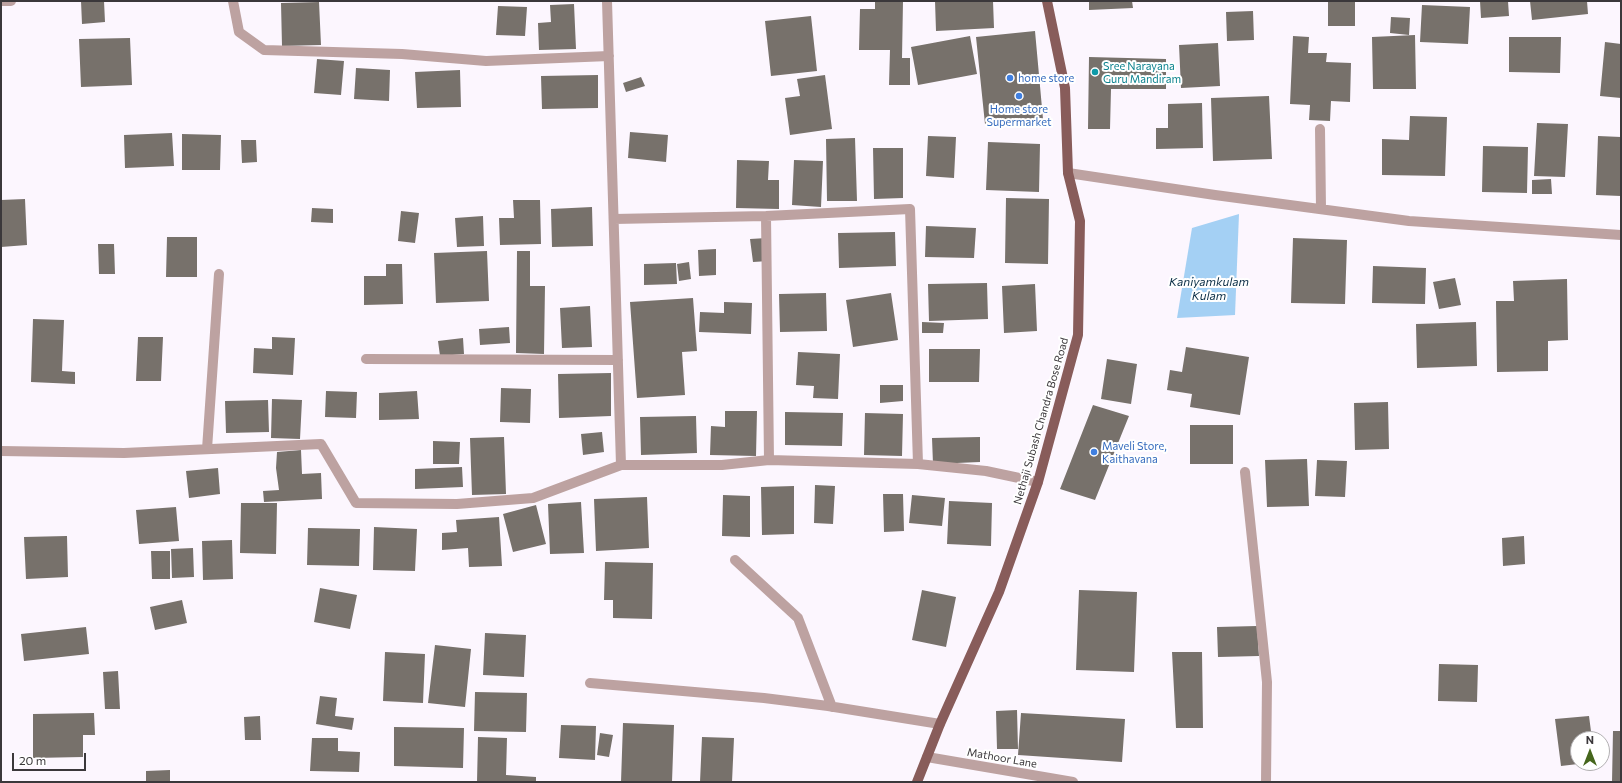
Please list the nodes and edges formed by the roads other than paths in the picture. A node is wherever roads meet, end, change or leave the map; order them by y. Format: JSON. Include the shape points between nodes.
{"nodes":[{"id":1,"x":11,"y":1,"type":"edge"},
{"id":2,"x":233,"y":1,"type":"edge"},
{"id":3,"x":607,"y":1,"type":"edge"},
{"id":4,"x":1047,"y":1,"type":"edge"},
{"id":5,"x":1,"y":2,"type":"edge"},
{"id":6,"x":609,"y":56,"type":"junction"},
{"id":7,"x":1320,"y":128,"type":"dead end"},
{"id":8,"x":1068,"y":173,"type":"junction"},
{"id":9,"x":1321,"y":209,"type":"junction"},
{"id":10,"x":766,"y":216,"type":"junction"},
{"id":11,"x":614,"y":219,"type":"junction"},
{"id":12,"x":1621,"y":235,"type":"edge"},
{"id":13,"x":219,"y":274,"type":"dead end"},
{"id":14,"x":366,"y":359,"type":"dead end"},
{"id":15,"x":618,"y":360,"type":"junction"},
{"id":16,"x":207,"y":449,"type":"junction"},
{"id":17,"x":1,"y":451,"type":"edge"},
{"id":18,"x":769,"y":460,"type":"junction"},
{"id":19,"x":918,"y":464,"type":"junction"},
{"id":20,"x":621,"y":465,"type":"junction"},
{"id":21,"x":1245,"y":472,"type":"dead end"},
{"id":22,"x":1038,"y":482,"type":"junction"},
{"id":23,"x":735,"y":560,"type":"dead end"},
{"id":24,"x":590,"y":683,"type":"dead end"},
{"id":25,"x":832,"y":707,"type":"junction"},
{"id":26,"x":940,"y":724,"type":"junction"},
{"id":27,"x":927,"y":757,"type":"junction"},
{"id":28,"x":917,"y":782,"type":"edge"},
{"id":29,"x":1073,"y":782,"type":"edge"},
{"id":30,"x":1266,"y":782,"type":"edge"}],
"edges":[{"from":1,"to":5,"type":"street"},
{"from":2,"to":6,"type":"street","via":[[239,32],[264,50],[402,54],[486,61]]},
{"from":3,"to":6,"type":"street"},
{"from":4,"to":8,"type":"main road","name":"Nethaji Subash Chandra Bose Road","via":[[1065,88]]},
{"from":6,"to":11,"type":"street"},
{"from":7,"to":9,"type":"street"},
{"from":8,"to":9,"type":"street"},
{"from":8,"to":22,"type":"main road","name":"Nethaji Subash Chandra Bose Road","via":[[1080,221],[1078,335]]},
{"from":9,"to":12,"type":"street","via":[[1409,221]]},
{"from":10,"to":11,"type":"street"},
{"from":10,"to":18,"type":"street"},
{"from":10,"to":19,"type":"street","via":[[910,209]]},
{"from":11,"to":15,"type":"street"},
{"from":13,"to":16,"type":"street"},
{"from":14,"to":15,"type":"street"},
{"from":15,"to":20,"type":"street"},
{"from":16,"to":17,"type":"street","via":[[124,453]]},
{"from":16,"to":20,"type":"street","via":[[321,444],[356,503],[456,504],[533,498]]},
{"from":18,"to":19,"type":"street"},
{"from":18,"to":20,"type":"street","via":[[722,465]]},
{"from":19,"to":22,"type":"street","via":[[986,471]]},
{"from":21,"to":30,"type":"street","via":[[1267,682]]},
{"from":22,"to":26,"type":"main road","name":"Nethaji Subash Chandra Bose Road","via":[[999,592]]},
{"from":23,"to":25,"type":"street","via":[[798,618]]},
{"from":24,"to":25,"type":"street","via":[[764,698]]},
{"from":25,"to":26,"type":"street"},
{"from":26,"to":27,"type":"main road","name":"Nethaji Subash Chandra Bose Road"},
{"from":27,"to":28,"type":"main road","name":"Nethaji Subash Chandra Bose Road"},
{"from":27,"to":29,"type":"street","name":"Mathoor Lane"}]}
